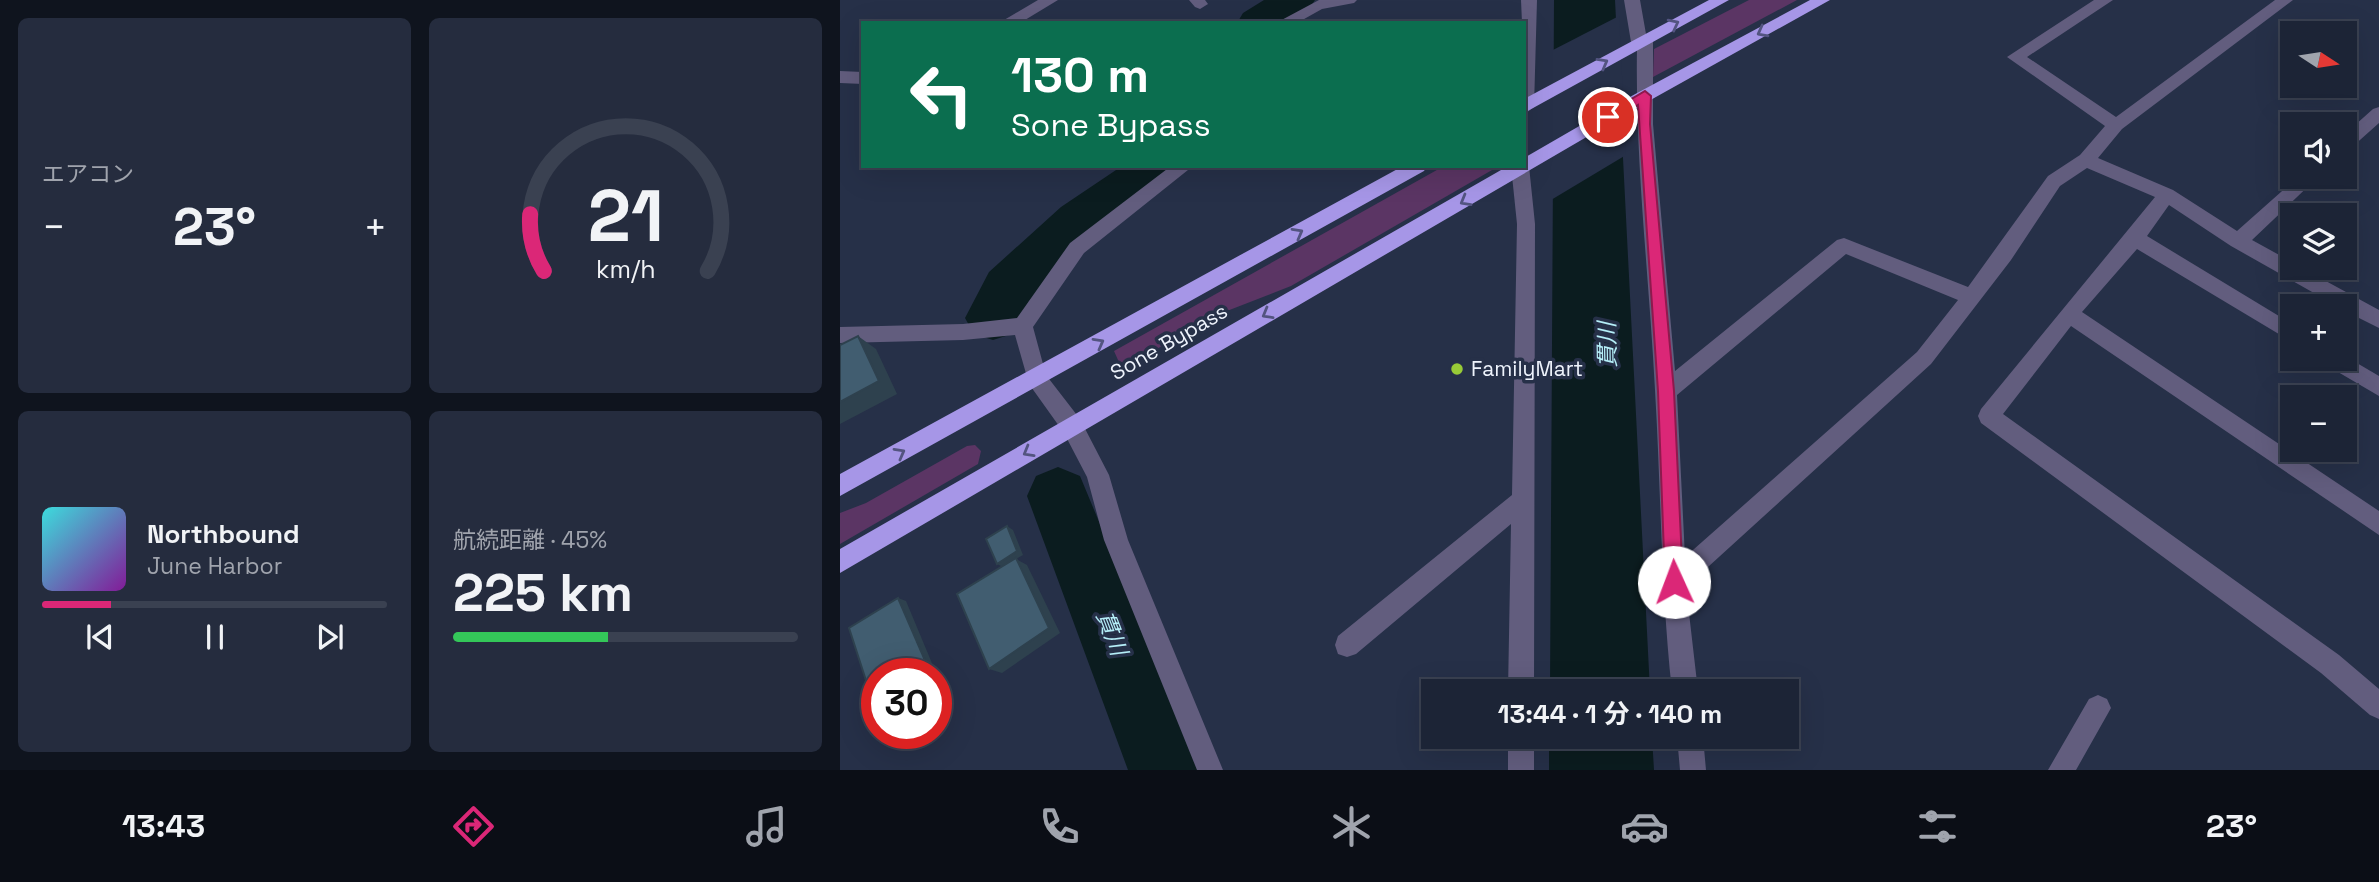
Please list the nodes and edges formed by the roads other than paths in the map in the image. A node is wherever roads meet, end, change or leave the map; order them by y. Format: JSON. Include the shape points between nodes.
{"nodes":[{"id":1,"x":1050,"y":0,"type":"edge"},
{"id":2,"x":1349,"y":0,"type":"edge"},
{"id":3,"x":1529,"y":0,"type":"edge"},
{"id":4,"x":1632,"y":0,"type":"edge"},
{"id":5,"x":1721,"y":0,"type":"edge"},
{"id":6,"x":1822,"y":0,"type":"edge"},
{"id":7,"x":2105,"y":0,"type":"edge"},
{"id":8,"x":2285,"y":0,"type":"edge"},
{"id":9,"x":1011,"y":21,"type":"edge"},
{"id":10,"x":1288,"y":21,"type":"edge"},
{"id":11,"x":1637,"y":43,"type":"junction"},
{"id":12,"x":840,"y":77,"type":"edge"},
{"id":13,"x":861,"y":78,"type":"edge"},
{"id":14,"x":1638,"y":99,"type":"junction"},
{"id":15,"x":1529,"y":105,"type":"edge"},
{"id":16,"x":2379,"y":113,"type":"edge"},
{"id":17,"x":2116,"y":125,"type":"junction"},
{"id":18,"x":2357,"y":133,"type":"edge"},
{"id":19,"x":2086,"y":160,"type":"junction"},
{"id":20,"x":1526,"y":164,"type":"edge"},
{"id":21,"x":1181,"y":168,"type":"edge"},
{"id":22,"x":1414,"y":168,"type":"edge"},
{"id":23,"x":1520,"y":168,"type":"edge"},
{"id":24,"x":1525,"y":168,"type":"edge"},
{"id":25,"x":2296,"y":189,"type":"edge"},
{"id":26,"x":2167,"y":195,"type":"junction"},
{"id":27,"x":2135,"y":238,"type":"junction"},
{"id":28,"x":2238,"y":241,"type":"junction"},
{"id":29,"x":1972,"y":297,"type":"junction"},
{"id":30,"x":2069,"y":314,"type":"junction"},
{"id":31,"x":2379,"y":320,"type":"edge"},
{"id":32,"x":1019,"y":326,"type":"junction"},
{"id":33,"x":2280,"y":327,"type":"edge"},
{"id":34,"x":840,"y":335,"type":"edge"},
{"id":35,"x":2353,"y":371,"type":"edge"},
{"id":36,"x":1036,"y":378,"type":"junction"},
{"id":37,"x":2379,"y":387,"type":"edge"},
{"id":38,"x":1666,"y":391,"type":"junction"},
{"id":39,"x":1072,"y":426,"type":"junction"},
{"id":40,"x":840,"y":486,"type":"edge"},
{"id":41,"x":1523,"y":500,"type":"junction"},
{"id":42,"x":2379,"y":524,"type":"edge"},
{"id":43,"x":840,"y":562,"type":"edge"},
{"id":44,"x":1674,"y":582,"type":"junction"},
{"id":45,"x":1347,"y":645,"type":"dead end"},
{"id":46,"x":1521,"y":679,"type":"edge"},
{"id":47,"x":1684,"y":679,"type":"edge"},
{"id":48,"x":2379,"y":706,"type":"edge"},
{"id":49,"x":2098,"y":708,"type":"dead end"},
{"id":50,"x":1521,"y":749,"type":"edge"},
{"id":51,"x":1691,"y":749,"type":"edge"},
{"id":52,"x":1210,"y":770,"type":"edge"},
{"id":53,"x":1521,"y":770,"type":"edge"},
{"id":54,"x":1693,"y":770,"type":"edge"},
{"id":55,"x":2061,"y":770,"type":"edge"}],
"edges":[{"from":1,"to":9,"type":"street"},
{"from":2,"to":10,"type":"street","via":[[1318,5]]},
{"from":3,"to":15,"type":"street"},
{"from":4,"to":11,"type":"street"},
{"from":11,"to":5,"type":"highway","one_way":true},
{"from":6,"to":14,"type":"highway","name":"Sone Bypass","one_way":true},
{"from":7,"to":17,"type":"street","via":[[2015,57]]},
{"from":8,"to":17,"type":"street"},
{"from":11,"to":14,"type":"street"},
{"from":15,"to":11,"type":"highway","one_way":true},
{"from":12,"to":13,"type":"street"},
{"from":14,"to":20,"type":"highway","name":"Sone Bypass"},
{"from":14,"to":38,"type":"street","via":[[1644,124]]},
{"from":16,"to":18,"type":"street"},
{"from":17,"to":19,"type":"street"},
{"from":19,"to":26,"type":"street"},
{"from":19,"to":29,"type":"street","via":[[2054,181]]},
{"from":21,"to":32,"type":"street","via":[[1086,239]]},
{"from":36,"to":22,"type":"highway","name":"Sone Bypass","one_way":true},
{"from":23,"to":39,"type":"highway","name":"Sone Bypass","one_way":true},
{"from":24,"to":41,"type":"street"},
{"from":25,"to":28,"type":"street"},
{"from":26,"to":27,"type":"street"},
{"from":26,"to":28,"type":"street"},
{"from":27,"to":30,"type":"street"},
{"from":27,"to":33,"type":"street"},
{"from":28,"to":31,"type":"street"},
{"from":29,"to":38,"type":"street","via":[[1844,245]]},
{"from":29,"to":44,"type":"street","via":[[1924,358]]},
{"from":30,"to":42,"type":"street"},
{"from":30,"to":48,"type":"street","via":[[1989,416],[2330,664]]},
{"from":32,"to":34,"type":"street"},
{"from":32,"to":36,"type":"street"},
{"from":35,"to":37,"type":"street"},
{"from":36,"to":39,"type":"street"},
{"from":40,"to":36,"type":"highway","name":"Sone Bypass","one_way":true},
{"from":38,"to":44,"type":"street"},
{"from":39,"to":43,"type":"highway","name":"Sone Bypass","one_way":true},
{"from":39,"to":52,"type":"street","via":[[1098,475],[1116,540]]},
{"from":41,"to":45,"type":"street"},
{"from":41,"to":46,"type":"street"},
{"from":44,"to":47,"type":"street"},
{"from":49,"to":55,"type":"street"},
{"from":50,"to":53,"type":"street"},
{"from":51,"to":54,"type":"street"}]}
